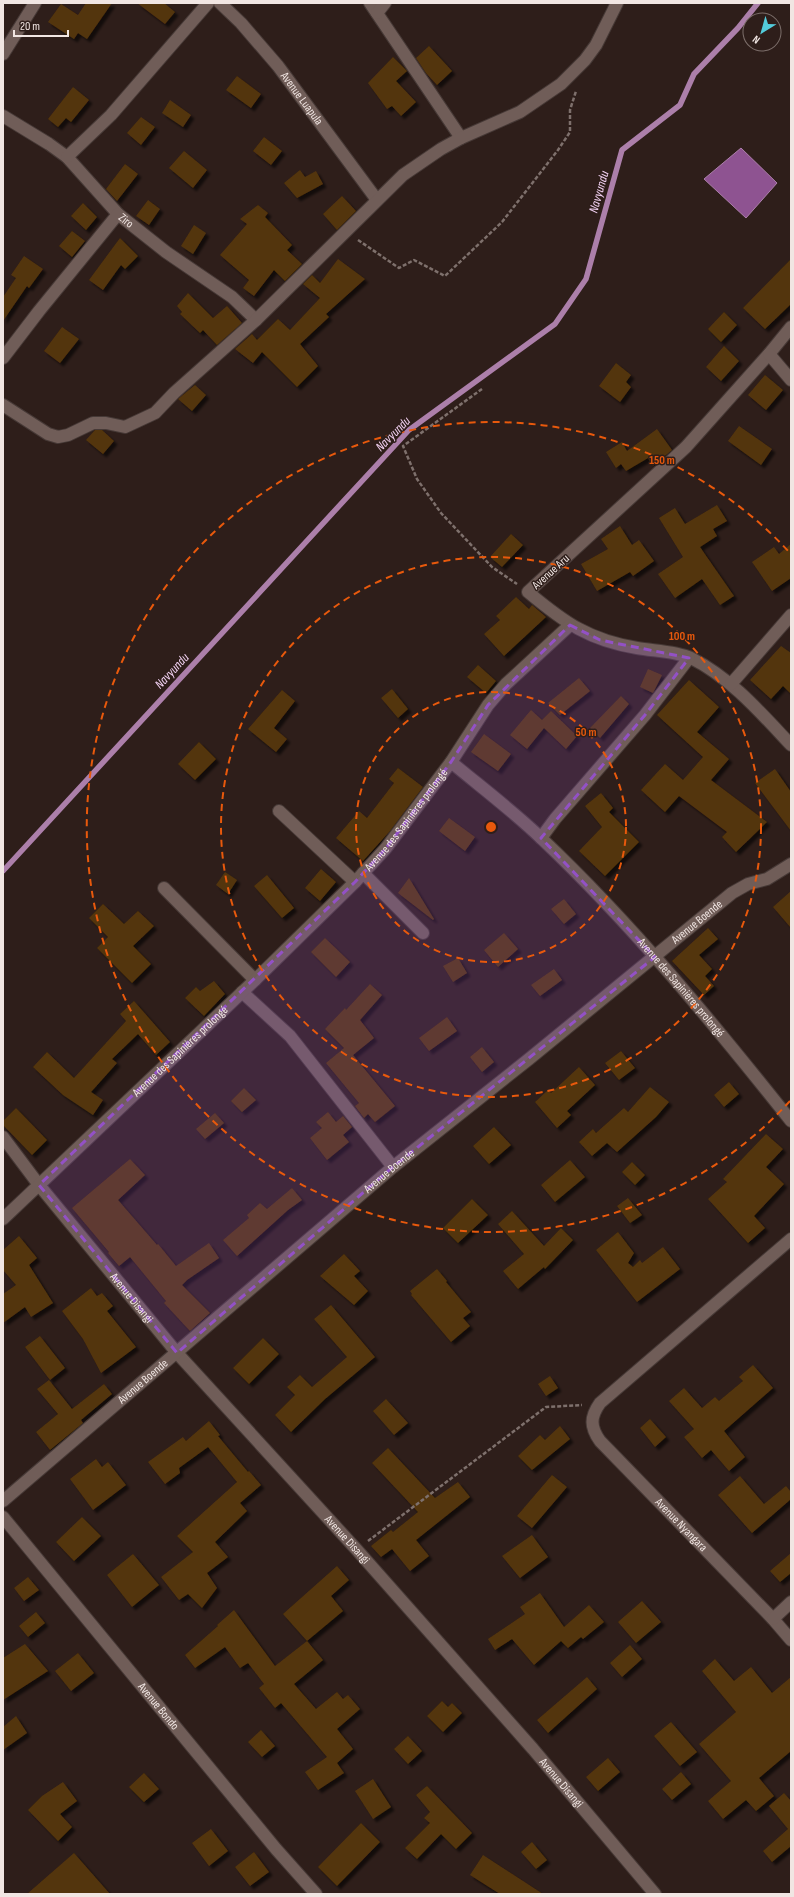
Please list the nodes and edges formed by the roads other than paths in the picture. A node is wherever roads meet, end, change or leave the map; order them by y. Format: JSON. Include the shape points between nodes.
{"nodes":[{"id":1,"x":35,"y":3,"type":"edge"},
{"id":2,"x":208,"y":3,"type":"edge"},
{"id":3,"x":220,"y":3,"type":"edge"},
{"id":4,"x":385,"y":3,"type":"edge"},
{"id":5,"x":617,"y":3,"type":"edge"},
{"id":6,"x":373,"y":8,"type":"edge"},
{"id":7,"x":3,"y":54,"type":"edge"},
{"id":8,"x":3,"y":116,"type":"edge"},
{"id":9,"x":461,"y":138,"type":"junction"},
{"id":10,"x":67,"y":157,"type":"junction"},
{"id":11,"x":377,"y":200,"type":"junction"},
{"id":12,"x":118,"y":214,"type":"junction"},
{"id":13,"x":256,"y":320,"type":"junction"},
{"id":14,"x":791,"y":327,"type":"edge"},
{"id":15,"x":769,"y":354,"type":"junction"},
{"id":16,"x":3,"y":358,"type":"edge"},
{"id":17,"x":791,"y":380,"type":"edge"},
{"id":18,"x":3,"y":405,"type":"edge"},
{"id":19,"x":791,"y":615,"type":"edge"},
{"id":20,"x":570,"y":625,"type":"junction"},
{"id":21,"x":690,"y":658,"type":"junction"},
{"id":22,"x":731,"y":684,"type":"junction"},
{"id":23,"x":791,"y":745,"type":"edge"},
{"id":24,"x":451,"y":762,"type":"junction"},
{"id":25,"x":279,"y":811,"type":"dead end"},
{"id":26,"x":541,"y":838,"type":"junction"},
{"id":27,"x":791,"y":864,"type":"edge"},
{"id":28,"x":359,"y":877,"type":"junction"},
{"id":29,"x":164,"y":888,"type":"dead end"},
{"id":30,"x":423,"y":933,"type":"dead end"},
{"id":31,"x":655,"y":957,"type":"junction"},
{"id":32,"x":255,"y":980,"type":"junction"},
{"id":33,"x":242,"y":992,"type":"junction"},
{"id":34,"x":791,"y":1121,"type":"edge"},
{"id":35,"x":3,"y":1137,"type":"edge"},
{"id":36,"x":394,"y":1167,"type":"junction"},
{"id":37,"x":39,"y":1185,"type":"junction"},
{"id":38,"x":3,"y":1219,"type":"edge"},
{"id":39,"x":791,"y":1239,"type":"edge"},
{"id":40,"x":177,"y":1353,"type":"junction"},
{"id":41,"x":3,"y":1501,"type":"edge"},
{"id":42,"x":3,"y":1517,"type":"edge"},
{"id":43,"x":791,"y":1602,"type":"edge"},
{"id":44,"x":773,"y":1618,"type":"junction"},
{"id":45,"x":791,"y":1640,"type":"edge"},
{"id":46,"x":316,"y":1894,"type":"edge"},
{"id":47,"x":655,"y":1894,"type":"edge"}],
"edges":[{"from":1,"to":7,"type":"street"},
{"from":2,"to":10,"type":"street","via":[[111,115]]},
{"from":3,"to":11,"type":"street","name":"Avenue Luapula","via":[[278,66]]},
{"from":4,"to":6,"type":"street"},
{"from":5,"to":9,"type":"street","via":[[596,44],[561,84],[520,112]]},
{"from":6,"to":9,"type":"street"},
{"from":8,"to":10,"type":"street","name":"Ziro"},
{"from":9,"to":11,"type":"street","via":[[415,166]]},
{"from":10,"to":12,"type":"street","name":"Ziro"},
{"from":11,"to":13,"type":"street"},
{"from":12,"to":13,"type":"street","name":"Ziro","via":[[166,252],[232,297]]},
{"from":12,"to":16,"type":"street"},
{"from":13,"to":18,"type":"street","via":[[155,413],[131,425],[118,427],[99,422],[58,437],[48,434]]},
{"from":14,"to":15,"type":"street","name":"Avenue Aru"},
{"from":15,"to":17,"type":"street"},
{"from":15,"to":20,"type":"street","name":"Avenue Aru","via":[[686,447],[528,592]]},
{"from":19,"to":22,"type":"street"},
{"from":20,"to":21,"type":"street","name":"Avenue Aru","via":[[600,640]]},
{"from":20,"to":24,"type":"street","via":[[506,684],[488,705]]},
{"from":21,"to":22,"type":"street","name":"Avenue Aru"},
{"from":21,"to":26,"type":"street"},
{"from":22,"to":23,"type":"street","name":"Avenue Aru"},
{"from":24,"to":26,"type":"street","name":"Avenue des Sapinières prolongé"},
{"from":24,"to":28,"type":"street","name":"Avenue des Sapinières prolongé","via":[[386,848]]},
{"from":25,"to":28,"type":"street"},
{"from":26,"to":31,"type":"street","name":"Avenue des Sapinières prolongé"},
{"from":27,"to":31,"type":"street","name":"Avenue Boende","via":[[767,879],[740,887]]},
{"from":28,"to":30,"type":"street"},
{"from":28,"to":32,"type":"street","name":"Avenue des Sapinières prolongé"},
{"from":29,"to":32,"type":"street"},
{"from":31,"to":34,"type":"street","name":"Avenue des Sapinières prolongé"},
{"from":31,"to":36,"type":"street","name":"Avenue Boende"},
{"from":32,"to":33,"type":"street","name":"Avenue des Sapinières prolongé"},
{"from":33,"to":36,"type":"street","via":[[290,1036]]},
{"from":33,"to":37,"type":"street","name":"Avenue des Sapinières prolongé"},
{"from":35,"to":37,"type":"street","name":"Avenue Disangi"},
{"from":36,"to":40,"type":"street","name":"Avenue Boende"},
{"from":37,"to":38,"type":"street","name":"Avenue des Sapinières prolongé"},
{"from":37,"to":40,"type":"street","name":"Avenue Disangi"},
{"from":39,"to":44,"type":"street","name":"Avenue Nyangara","via":[[600,1403],[592,1418],[592,1426],[600,1441]]},
{"from":40,"to":41,"type":"street","name":"Avenue Boende"},
{"from":40,"to":47,"type":"street","name":"Avenue Disangi","via":[[357,1550],[533,1749]]},
{"from":42,"to":46,"type":"street","name":"Avenue Bondo","via":[[271,1843]]},
{"from":43,"to":44,"type":"street"},
{"from":44,"to":45,"type":"street","name":"Avenue Nyangara"}]}
